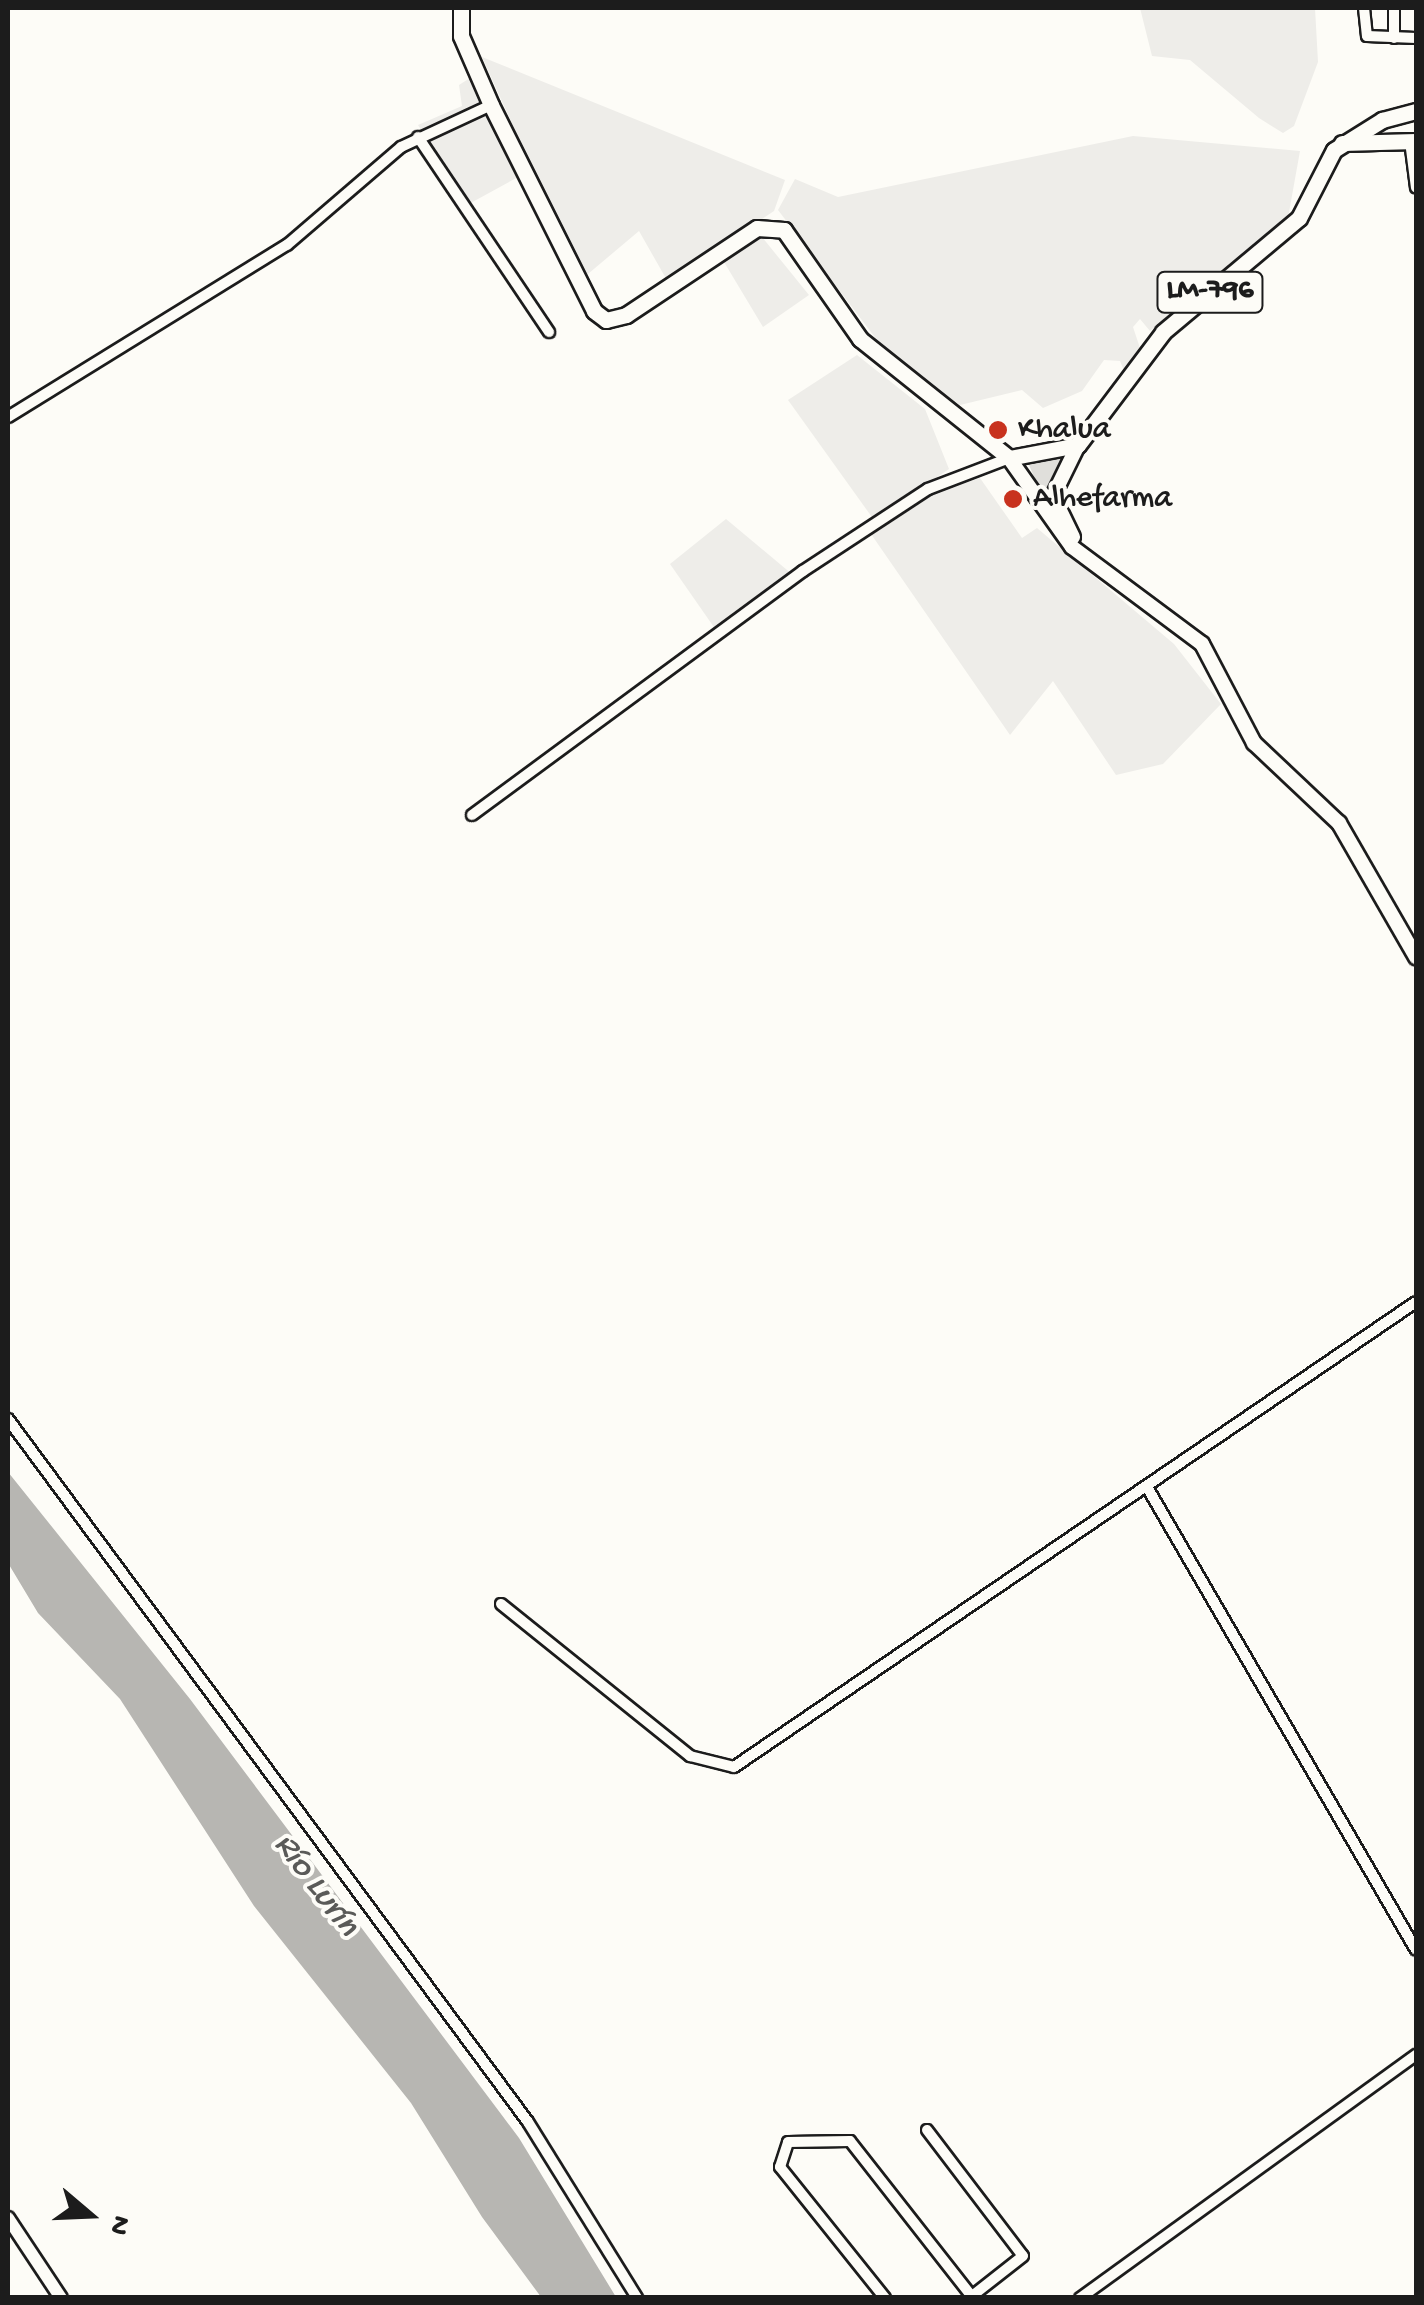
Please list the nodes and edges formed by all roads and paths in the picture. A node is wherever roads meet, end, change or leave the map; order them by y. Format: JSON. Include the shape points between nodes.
{"nodes":[{"id":1,"x":460,"y":8,"type":"edge"},
{"id":2,"x":1364,"y":8,"type":"edge"},
{"id":3,"x":1394,"y":8,"type":"edge"},
{"id":4,"x":1394,"y":38,"type":"junction"},
{"id":5,"x":1416,"y":38,"type":"edge"},
{"id":6,"x":490,"y":106,"type":"junction"},
{"id":7,"x":1413,"y":110,"type":"edge"},
{"id":8,"x":418,"y":137,"type":"junction"},
{"id":9,"x":1413,"y":141,"type":"edge"},
{"id":10,"x":1342,"y":143,"type":"junction"},
{"id":11,"x":1416,"y":188,"type":"edge"},
{"id":12,"x":549,"y":332,"type":"dead end"},
{"id":13,"x":8,"y":418,"type":"edge"},
{"id":14,"x":1078,"y":445,"type":"junction"},
{"id":15,"x":1009,"y":458,"type":"junction"},
{"id":16,"x":1097,"y":570,"type":"junction"},
{"id":17,"x":472,"y":816,"type":"dead end"},
{"id":18,"x":1416,"y":957,"type":"edge"},
{"id":19,"x":1416,"y":1302,"type":"edge"},
{"id":20,"x":8,"y":1420,"type":"edge"},
{"id":21,"x":1147,"y":1488,"type":"junction"},
{"id":22,"x":501,"y":1604,"type":"dead end"},
{"id":23,"x":1416,"y":1950,"type":"edge"},
{"id":24,"x":1416,"y":2055,"type":"edge"},
{"id":25,"x":928,"y":2130,"type":"dead end"},
{"id":26,"x":8,"y":2218,"type":"edge"},
{"id":27,"x":8,"y":2228,"type":"edge"},
{"id":28,"x":26,"y":2238,"type":"junction"},
{"id":29,"x":972,"y":2297,"type":"edge"},
{"id":30,"x":61,"y":2298,"type":"edge"},
{"id":31,"x":637,"y":2298,"type":"edge"},
{"id":32,"x":886,"y":2298,"type":"edge"},
{"id":33,"x":1080,"y":2298,"type":"edge"}],
"edges":[{"from":1,"to":6,"type":"main road","via":[[461,36]]},
{"from":2,"to":4,"type":"street","via":[[1367,36]]},
{"from":3,"to":4,"type":"street"},
{"from":4,"to":5,"type":"street"},
{"from":6,"to":8,"type":"street"},
{"from":6,"to":15,"type":"main road","via":[[582,295],[606,320],[757,228],[784,230],[860,339]]},
{"from":7,"to":9,"type":"main road"},
{"from":7,"to":10,"type":"main road"},
{"from":8,"to":12,"type":"street"},
{"from":8,"to":13,"type":"street","via":[[288,245]]},
{"from":9,"to":10,"type":"main road"},
{"from":9,"to":11,"type":"street"},
{"from":10,"to":14,"type":"main road","number":"LM-796","via":[[1298,218],[1163,332]]},
{"from":14,"to":15,"type":"main road"},
{"from":14,"to":16,"type":"main road","number":"LM-796","via":[[1053,496]]},
{"from":15,"to":16,"type":"main road"},
{"from":15,"to":17,"type":"street","via":[[928,489],[803,571]]},
{"from":16,"to":18,"type":"main road","via":[[1202,644],[1254,743],[1339,823]]},
{"from":19,"to":21,"type":"street"},
{"from":20,"to":31,"type":"street","via":[[528,2122]]},
{"from":21,"to":22,"type":"street","via":[[734,1767],[690,1756]]},
{"from":21,"to":23,"type":"street"},
{"from":24,"to":33,"type":"street"},
{"from":25,"to":29,"type":"street","via":[[1023,2256]]},
{"from":26,"to":28,"type":"street"},
{"from":27,"to":28,"type":"street"},
{"from":28,"to":30,"type":"street"},
{"from":29,"to":32,"type":"street","via":[[850,2141],[788,2142],[780,2167]]}]}
